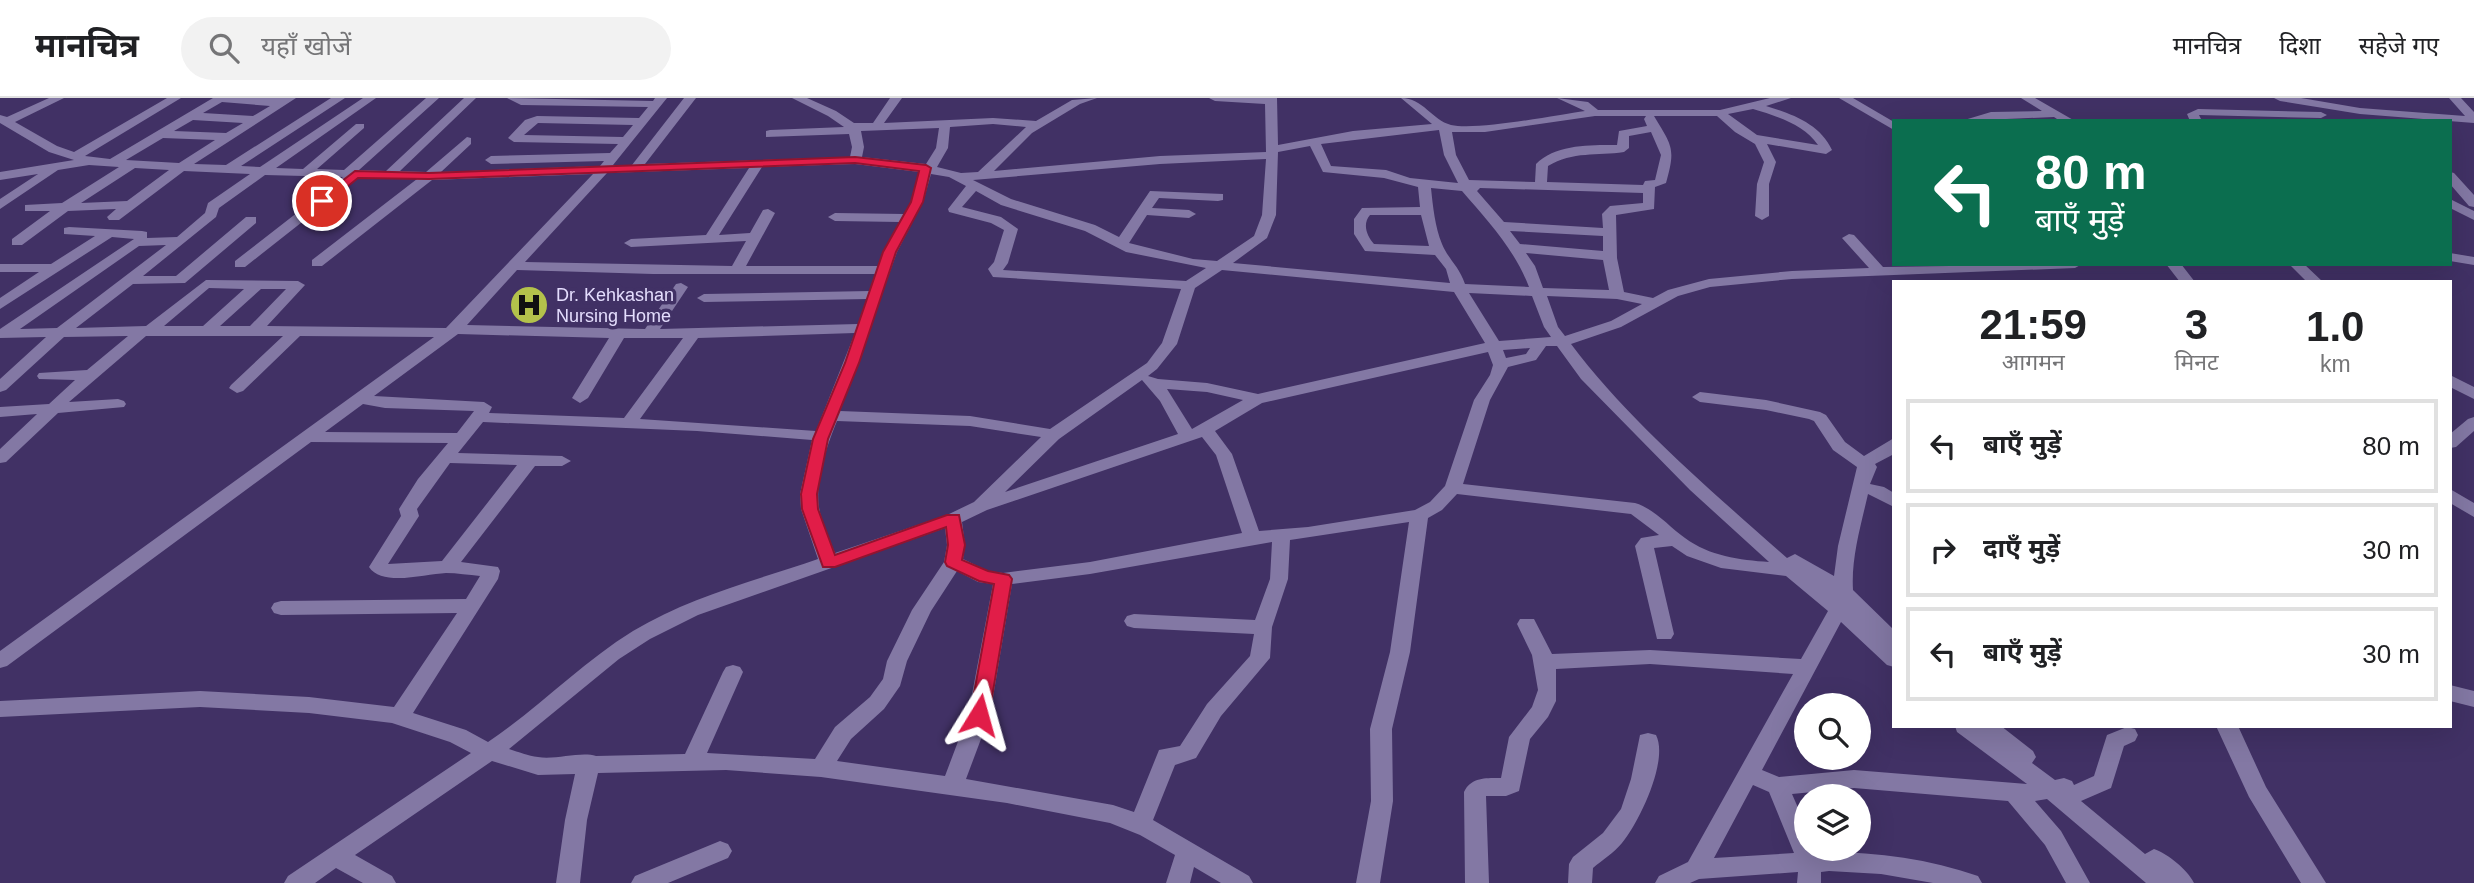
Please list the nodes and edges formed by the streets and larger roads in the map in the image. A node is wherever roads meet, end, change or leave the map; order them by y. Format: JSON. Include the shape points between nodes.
{"nodes":[{"id":1,"x":58,"y":98,"type":"edge"},
{"id":2,"x":175,"y":98,"type":"edge"},
{"id":3,"x":221,"y":98,"type":"edge"},
{"id":4,"x":339,"y":98,"type":"edge"},
{"id":5,"x":370,"y":98,"type":"edge"},
{"id":6,"x":432,"y":98,"type":"edge"},
{"id":7,"x":470,"y":98,"type":"edge"},
{"id":8,"x":513,"y":98,"type":"edge"},
{"id":9,"x":690,"y":98,"type":"edge"},
{"id":10,"x":798,"y":98,"type":"edge"},
{"id":11,"x":895,"y":98,"type":"edge"},
{"id":12,"x":1091,"y":98,"type":"edge"},
{"id":13,"x":1215,"y":98,"type":"edge"},
{"id":14,"x":1407,"y":98,"type":"edge"},
{"id":15,"x":1415,"y":98,"type":"edge"},
{"id":16,"x":1563,"y":98,"type":"edge"},
{"id":17,"x":1612,"y":98,"type":"edge"},
{"id":18,"x":1785,"y":98,"type":"edge"},
{"id":19,"x":1845,"y":98,"type":"edge"},
{"id":20,"x":2027,"y":98,"type":"edge"},
{"id":21,"x":2280,"y":98,"type":"edge"},
{"id":22,"x":2455,"y":98,"type":"edge"},
{"id":23,"x":1272,"y":99,"type":"edge"},
{"id":24,"x":286,"y":100,"type":"edge"},
{"id":25,"x":659,"y":101,"type":"edge"},
{"id":26,"x":1755,"y":106,"type":"junction"},
{"id":27,"x":2334,"y":110,"type":"edge"},
{"id":28,"x":2360,"y":111,"type":"junction"},
{"id":29,"x":1615,"y":112,"type":"junction"},
{"id":30,"x":1649,"y":112,"type":"junction"},
{"id":31,"x":1595,"y":113,"type":"junction"},
{"id":32,"x":1720,"y":113,"type":"junction"},
{"id":33,"x":2056,"y":114,"type":"junction"},
{"id":34,"x":191,"y":116,"type":"junction"},
{"id":35,"x":1975,"y":119,"type":"edge"},
{"id":36,"x":2065,"y":119,"type":"edge"},
{"id":37,"x":2195,"y":119,"type":"edge"},
{"id":38,"x":2373,"y":119,"type":"edge"},
{"id":39,"x":2474,"y":119,"type":"edge"},
{"id":40,"x":256,"y":120,"type":"junction"},
{"id":41,"x":5,"y":122,"type":"edge"},
{"id":42,"x":642,"y":122,"type":"junction"},
{"id":43,"x":944,"y":125,"type":"junction"},
{"id":44,"x":1038,"y":125,"type":"junction"},
{"id":45,"x":360,"y":126,"type":"dead end"},
{"id":46,"x":1892,"y":126,"type":"edge"},
{"id":47,"x":876,"y":127,"type":"junction"},
{"id":48,"x":1447,"y":127,"type":"junction"},
{"id":49,"x":1653,"y":128,"type":"junction"},
{"id":50,"x":854,"y":129,"type":"junction"},
{"id":51,"x":160,"y":134,"type":"junction"},
{"id":52,"x":770,"y":134,"type":"dead end"},
{"id":53,"x":228,"y":137,"type":"junction"},
{"id":54,"x":1757,"y":139,"type":"junction"},
{"id":55,"x":467,"y":141,"type":"dead end"},
{"id":56,"x":627,"y":141,"type":"junction"},
{"id":57,"x":1314,"y":141,"type":"junction"},
{"id":58,"x":1273,"y":152,"type":"junction"},
{"id":59,"x":75,"y":157,"type":"junction"},
{"id":60,"x":492,"y":160,"type":"dead end"},
{"id":61,"x":855,"y":160,"type":"junction"},
{"id":62,"x":90,"y":162,"type":"junction"},
{"id":63,"x":114,"y":162,"type":"junction"},
{"id":64,"x":134,"y":163,"type":"junction"},
{"id":65,"x":609,"y":163,"type":"junction"},
{"id":66,"x":757,"y":164,"type":"junction"},
{"id":67,"x":184,"y":165,"type":"junction"},
{"id":68,"x":58,"y":167,"type":"junction"},
{"id":69,"x":230,"y":168,"type":"junction"},
{"id":70,"x":927,"y":168,"type":"junction"},
{"id":71,"x":635,"y":169,"type":"junction"},
{"id":72,"x":260,"y":171,"type":"junction"},
{"id":73,"x":306,"y":172,"type":"junction"},
{"id":74,"x":351,"y":174,"type":"junction"},
{"id":75,"x":389,"y":175,"type":"junction"},
{"id":76,"x":0,"y":176,"type":"edge"},
{"id":77,"x":429,"y":176,"type":"junction"},
{"id":78,"x":2452,"y":178,"type":"edge"},
{"id":79,"x":973,"y":179,"type":"junction"},
{"id":80,"x":1424,"y":183,"type":"junction"},
{"id":81,"x":1469,"y":186,"type":"junction"},
{"id":82,"x":1541,"y":186,"type":"junction"},
{"id":83,"x":1649,"y":189,"type":"junction"},
{"id":84,"x":1218,"y":197,"type":"dead end"},
{"id":85,"x":2472,"y":200,"type":"edge"},
{"id":86,"x":2452,"y":201,"type":"edge"},
{"id":87,"x":2452,"y":202,"type":"edge"},
{"id":88,"x":0,"y":205,"type":"edge"},
{"id":89,"x":130,"y":205,"type":"junction"},
{"id":90,"x":64,"y":207,"type":"junction"},
{"id":91,"x":30,"y":208,"type":"dead end"},
{"id":92,"x":1143,"y":211,"type":"junction"},
{"id":93,"x":1427,"y":211,"type":"junction"},
{"id":94,"x":768,"y":213,"type":"dead end"},
{"id":95,"x":1189,"y":214,"type":"dead end"},
{"id":96,"x":1762,"y":216,"type":"dead end"},
{"id":97,"x":2474,"y":216,"type":"edge"},
{"id":98,"x":114,"y":217,"type":"dead end"},
{"id":99,"x":835,"y":217,"type":"dead end"},
{"id":100,"x":909,"y":218,"type":"junction"},
{"id":101,"x":251,"y":220,"type":"dead end"},
{"id":102,"x":1503,"y":225,"type":"junction"},
{"id":103,"x":69,"y":231,"type":"dead end"},
{"id":104,"x":1611,"y":233,"type":"junction"},
{"id":105,"x":108,"y":234,"type":"junction"},
{"id":106,"x":142,"y":235,"type":"dead end"},
{"id":107,"x":755,"y":237,"type":"junction"},
{"id":108,"x":1849,"y":238,"type":"dead end"},
{"id":109,"x":710,"y":239,"type":"junction"},
{"id":110,"x":180,"y":241,"type":"junction"},
{"id":111,"x":17,"y":242,"type":"dead end"},
{"id":112,"x":631,"y":243,"type":"dead end"},
{"id":113,"x":1121,"y":244,"type":"junction"},
{"id":114,"x":1519,"y":248,"type":"junction"},
{"id":115,"x":1438,"y":251,"type":"junction"},
{"id":116,"x":1610,"y":256,"type":"junction"},
{"id":117,"x":2452,"y":257,"type":"edge"},
{"id":118,"x":2474,"y":261,"type":"edge"},
{"id":119,"x":317,"y":263,"type":"dead end"},
{"id":120,"x":240,"y":264,"type":"dead end"},
{"id":121,"x":515,"y":266,"type":"junction"},
{"id":122,"x":2002,"y":266,"type":"edge"},
{"id":123,"x":2175,"y":266,"type":"edge"},
{"id":124,"x":2298,"y":266,"type":"edge"},
{"id":125,"x":1221,"y":267,"type":"junction"},
{"id":126,"x":0,"y":268,"type":"edge"},
{"id":127,"x":54,"y":268,"type":"junction"},
{"id":128,"x":737,"y":270,"type":"junction"},
{"id":129,"x":883,"y":270,"type":"junction"},
{"id":130,"x":1880,"y":272,"type":"junction"},
{"id":131,"x":130,"y":280,"type":"junction"},
{"id":132,"x":2018,"y":280,"type":"edge"},
{"id":133,"x":2186,"y":280,"type":"edge"},
{"id":134,"x":2314,"y":280,"type":"edge"},
{"id":135,"x":258,"y":284,"type":"junction"},
{"id":136,"x":1189,"y":286,"type":"junction"},
{"id":137,"x":681,"y":287,"type":"dead end"},
{"id":138,"x":1459,"y":289,"type":"junction"},
{"id":139,"x":1543,"y":292,"type":"junction"},
{"id":140,"x":876,"y":295,"type":"junction"},
{"id":141,"x":1617,"y":295,"type":"junction"},
{"id":142,"x":704,"y":298,"type":"dead end"},
{"id":143,"x":1658,"y":303,"type":"junction"},
{"id":144,"x":0,"y":305,"type":"edge"},
{"id":145,"x":864,"y":328,"type":"junction"},
{"id":146,"x":206,"y":330,"type":"junction"},
{"id":147,"x":254,"y":331,"type":"junction"},
{"id":148,"x":296,"y":331,"type":"junction"},
{"id":149,"x":452,"y":331,"type":"junction"},
{"id":150,"x":145,"y":332,"type":"junction"},
{"id":151,"x":60,"y":333,"type":"junction"},
{"id":152,"x":650,"y":333,"type":"junction"},
{"id":153,"x":694,"y":333,"type":"junction"},
{"id":154,"x":619,"y":334,"type":"junction"},
{"id":155,"x":1,"y":335,"type":"edge"},
{"id":156,"x":1564,"y":341,"type":"junction"},
{"id":157,"x":1538,"y":344,"type":"junction"},
{"id":158,"x":1494,"y":346,"type":"junction"},
{"id":159,"x":1501,"y":364,"type":"junction"},
{"id":160,"x":92,"y":375,"type":"junction"},
{"id":161,"x":46,"y":376,"type":"dead end"},
{"id":162,"x":1148,"y":379,"type":"junction"},
{"id":163,"x":2452,"y":381,"type":"edge"},
{"id":164,"x":0,"y":387,"type":"edge"},
{"id":165,"x":237,"y":388,"type":"dead end"},
{"id":166,"x":2474,"y":394,"type":"edge"},
{"id":167,"x":1700,"y":397,"type":"dead end"},
{"id":168,"x":360,"y":398,"type":"junction"},
{"id":169,"x":580,"y":398,"type":"dead end"},
{"id":170,"x":1257,"y":399,"type":"junction"},
{"id":171,"x":118,"y":404,"type":"dead end"},
{"id":172,"x":54,"y":408,"type":"junction"},
{"id":173,"x":0,"y":412,"type":"edge"},
{"id":174,"x":829,"y":416,"type":"junction"},
{"id":175,"x":479,"y":417,"type":"junction"},
{"id":176,"x":2474,"y":422,"type":"edge"},
{"id":177,"x":629,"y":423,"type":"junction"},
{"id":178,"x":1205,"y":430,"type":"junction"},
{"id":179,"x":1053,"y":435,"type":"junction"},
{"id":180,"x":822,"y":436,"type":"junction"},
{"id":181,"x":1188,"y":436,"type":"junction"},
{"id":182,"x":307,"y":437,"type":"junction"},
{"id":183,"x":461,"y":438,"type":"junction"},
{"id":184,"x":2452,"y":440,"type":"edge"},
{"id":185,"x":1892,"y":445,"type":"edge"},
{"id":186,"x":0,"y":458,"type":"edge"},
{"id":187,"x":445,"y":458,"type":"junction"},
{"id":188,"x":530,"y":460,"type":"junction"},
{"id":189,"x":562,"y":461,"type":"dead end"},
{"id":190,"x":1868,"y":467,"type":"junction"},
{"id":191,"x":1861,"y":487,"type":"junction"},
{"id":192,"x":1453,"y":488,"type":"junction"},
{"id":193,"x":2452,"y":496,"type":"edge"},
{"id":194,"x":1892,"y":501,"type":"edge"},
{"id":195,"x":980,"y":506,"type":"junction"},
{"id":196,"x":2474,"y":511,"type":"edge"},
{"id":197,"x":1419,"y":515,"type":"junction"},
{"id":198,"x":953,"y":519,"type":"junction"},
{"id":199,"x":1281,"y":535,"type":"junction"},
{"id":200,"x":1252,"y":537,"type":"junction"},
{"id":201,"x":1675,"y":540,"type":"junction"},
{"id":202,"x":953,"y":562,"type":"junction"},
{"id":203,"x":829,"y":563,"type":"junction"},
{"id":204,"x":447,"y":567,"type":"junction"},
{"id":205,"x":1800,"y":570,"type":"junction"},
{"id":206,"x":1003,"y":579,"type":"junction"},
{"id":207,"x":1842,"y":601,"type":"junction"},
{"id":208,"x":471,"y":606,"type":"junction"},
{"id":209,"x":281,"y":608,"type":"dead end"},
{"id":210,"x":1134,"y":621,"type":"dead end"},
{"id":211,"x":1527,"y":624,"type":"dead end"},
{"id":212,"x":1262,"y":628,"type":"junction"},
{"id":213,"x":1664,"y":634,"type":"dead end"},
{"id":214,"x":1892,"y":640,"type":"edge"},
{"id":215,"x":1892,"y":658,"type":"edge"},
{"id":216,"x":0,"y":660,"type":"edge"},
{"id":217,"x":1544,"y":662,"type":"junction"},
{"id":218,"x":1807,"y":667,"type":"junction"},
{"id":219,"x":733,"y":672,"type":"dead end"},
{"id":220,"x":2452,"y":694,"type":"edge"},
{"id":221,"x":2474,"y":699,"type":"edge"},
{"id":222,"x":0,"y":709,"type":"edge"},
{"id":223,"x":400,"y":717,"type":"junction"},
{"id":224,"x":1968,"y":728,"type":"edge"},
{"id":225,"x":1988,"y":728,"type":"edge"},
{"id":226,"x":2228,"y":728,"type":"edge"},
{"id":227,"x":2127,"y":735,"type":"dead end"},
{"id":228,"x":1648,"y":741,"type":"dead end"},
{"id":229,"x":489,"y":752,"type":"junction"},
{"id":230,"x":692,"y":761,"type":"junction"},
{"id":231,"x":589,"y":762,"type":"junction"},
{"id":232,"x":821,"y":768,"type":"junction"},
{"id":233,"x":1749,"y":774,"type":"junction"},
{"id":234,"x":1778,"y":786,"type":"junction"},
{"id":235,"x":952,"y":788,"type":"junction"},
{"id":236,"x":2014,"y":793,"type":"junction"},
{"id":237,"x":2063,"y":793,"type":"junction"},
{"id":238,"x":1140,"y":825,"type":"junction"},
{"id":239,"x":720,"y":852,"type":"dead end"},
{"id":240,"x":1187,"y":853,"type":"junction"},
{"id":241,"x":335,"y":856,"type":"junction"},
{"id":242,"x":1809,"y":873,"type":"edge"},
{"id":243,"x":1681,"y":878,"type":"edge"},
{"id":244,"x":296,"y":883,"type":"edge"},
{"id":245,"x":384,"y":883,"type":"edge"},
{"id":246,"x":568,"y":883,"type":"edge"},
{"id":247,"x":643,"y":883,"type":"edge"},
{"id":248,"x":1178,"y":883,"type":"edge"},
{"id":249,"x":1241,"y":883,"type":"edge"},
{"id":250,"x":1368,"y":883,"type":"edge"},
{"id":251,"x":1477,"y":883,"type":"edge"},
{"id":252,"x":1580,"y":883,"type":"edge"},
{"id":253,"x":1970,"y":883,"type":"edge"},
{"id":254,"x":2078,"y":883,"type":"edge"},
{"id":255,"x":2164,"y":883,"type":"edge"},
{"id":256,"x":2182,"y":883,"type":"edge"},
{"id":257,"x":2314,"y":883,"type":"edge"}],
"edges":[{"from":1,"to":41,"type":"street"},
{"from":2,"to":59,"type":"street"},
{"from":3,"to":24,"type":"street"},
{"from":3,"to":34,"type":"street"},
{"from":4,"to":69,"type":"street"},
{"from":5,"to":72,"type":"street"},
{"from":6,"to":74,"type":"street"},
{"from":7,"to":75,"type":"street"},
{"from":8,"to":25,"type":"street","via":[[521,102]]},
{"from":9,"to":71,"type":"street"},
{"from":10,"to":50,"type":"street"},
{"from":11,"to":47,"type":"street"},
{"from":12,"to":44,"type":"street"},
{"from":13,"to":23,"type":"street"},
{"from":14,"to":48,"type":"street"},
{"from":15,"to":48,"type":"street"},
{"from":16,"to":31,"type":"street"},
{"from":17,"to":29,"type":"street"},
{"from":18,"to":26,"type":"street"},
{"from":19,"to":46,"type":"street"},
{"from":20,"to":33,"type":"street"},
{"from":21,"to":27,"type":"street"},
{"from":22,"to":39,"type":"street"},
{"from":23,"to":58,"type":"street"},
{"from":24,"to":40,"type":"street"},
{"from":25,"to":42,"type":"street"},
{"from":26,"to":32,"type":"street"},
{"from":26,"to":54,"type":"street","via":[[1796,120],[1820,138],[1826,150]]},
{"from":27,"to":28,"type":"street"},
{"from":27,"to":37,"type":"street","via":[[2198,111],[2193,114]]},
{"from":28,"to":38,"type":"street"},
{"from":28,"to":39,"type":"street"},
{"from":29,"to":30,"type":"street"},
{"from":29,"to":31,"type":"street"},
{"from":30,"to":32,"type":"street"},
{"from":30,"to":49,"type":"street"},
{"from":31,"to":48,"type":"street","via":[[1485,128]]},
{"from":32,"to":54,"type":"street"},
{"from":33,"to":35,"type":"street"},
{"from":33,"to":36,"type":"street"},
{"from":34,"to":40,"type":"street"},
{"from":34,"to":51,"type":"street"},
{"from":40,"to":53,"type":"street"},
{"from":41,"to":59,"type":"street"},
{"from":42,"to":56,"type":"street"},
{"from":42,"to":56,"type":"street","via":[[537,119],[514,138]]},
{"from":43,"to":44,"type":"street","via":[[993,121]]},
{"from":43,"to":47,"type":"street"},
{"from":43,"to":70,"type":"street","via":[[942,148]]},
{"from":44,"to":79,"type":"street"},
{"from":45,"to":73,"type":"street"},
{"from":47,"to":50,"type":"street"},
{"from":48,"to":57,"type":"street"},
{"from":48,"to":81,"type":"street","via":[[1450,155]]},
{"from":49,"to":82,"type":"street","via":[[1623,134],[1620,149],[1563,152],[1542,164]]},
{"from":49,"to":83,"type":"street","via":[[1666,148],[1667,159],[1661,183],[1649,184]]},
{"from":50,"to":52,"type":"street"},
{"from":50,"to":61,"type":"street","via":[[860,147]]},
{"from":51,"to":53,"type":"street"},
{"from":51,"to":63,"type":"street"},
{"from":53,"to":67,"type":"street"},
{"from":54,"to":96,"type":"street","via":[[1770,162],[1763,184]]},
{"from":55,"to":77,"type":"street"},
{"from":56,"to":65,"type":"street"},
{"from":57,"to":58,"type":"street"},
{"from":57,"to":80,"type":"street","via":[[1326,169],[1387,174]]},
{"from":58,"to":79,"type":"street"},
{"from":58,"to":125,"type":"street","via":[[1266,226],[1260,238]]},
{"from":59,"to":62,"type":"street"},
{"from":60,"to":65,"type":"street"},
{"from":61,"to":66,"type":"street"},
{"from":61,"to":70,"type":"street"},
{"from":62,"to":63,"type":"street"},
{"from":62,"to":68,"type":"street"},
{"from":63,"to":64,"type":"street"},
{"from":64,"to":67,"type":"street"},
{"from":64,"to":90,"type":"street"},
{"from":65,"to":71,"type":"street"},
{"from":65,"to":77,"type":"street"},
{"from":65,"to":121,"type":"street"},
{"from":66,"to":71,"type":"street"},
{"from":66,"to":109,"type":"street"},
{"from":67,"to":69,"type":"street"},
{"from":67,"to":89,"type":"street"},
{"from":68,"to":76,"type":"street"},
{"from":68,"to":88,"type":"street"},
{"from":69,"to":72,"type":"street"},
{"from":70,"to":79,"type":"street"},
{"from":70,"to":100,"type":"street"},
{"from":72,"to":73,"type":"street"},
{"from":72,"to":110,"type":"street","via":[[216,203],[211,214]]},
{"from":73,"to":74,"type":"street"},
{"from":74,"to":75,"type":"street"},
{"from":74,"to":120,"type":"street"},
{"from":75,"to":77,"type":"street"},
{"from":77,"to":119,"type":"street"},
{"from":78,"to":85,"type":"street"},
{"from":79,"to":113,"type":"street","via":[[1006,202],[1090,228]]},
{"from":79,"to":136,"type":"street","via":[[954,209],[996,220],[1010,229],[1001,263],[995,269],[998,274]]},
{"from":80,"to":81,"type":"street"},
{"from":80,"to":93,"type":"street"},
{"from":81,"to":82,"type":"street"},
{"from":81,"to":102,"type":"street"},
{"from":82,"to":83,"type":"street"},
{"from":83,"to":104,"type":"street","via":[[1649,206],[1611,211]]},
{"from":84,"to":92,"type":"street","via":[[1155,194]]},
{"from":85,"to":86,"type":"street"},
{"from":87,"to":97,"type":"street"},
{"from":89,"to":90,"type":"street"},
{"from":89,"to":98,"type":"street"},
{"from":90,"to":91,"type":"street"},
{"from":90,"to":111,"type":"street"},
{"from":92,"to":95,"type":"street"},
{"from":92,"to":113,"type":"street"},
{"from":93,"to":115,"type":"street"},
{"from":93,"to":115,"type":"street","via":[[1367,211],[1358,223],[1370,248]]},
{"from":94,"to":107,"type":"street"},
{"from":99,"to":100,"type":"street"},
{"from":100,"to":129,"type":"street"},
{"from":101,"to":131,"type":"street","via":[[180,280]]},
{"from":102,"to":104,"type":"street"},
{"from":102,"to":114,"type":"street"},
{"from":103,"to":105,"type":"street"},
{"from":104,"to":116,"type":"street"},
{"from":105,"to":106,"type":"street"},
{"from":105,"to":127,"type":"street"},
{"from":107,"to":109,"type":"street"},
{"from":107,"to":128,"type":"street"},
{"from":108,"to":130,"type":"street"},
{"from":109,"to":112,"type":"street"},
{"from":110,"to":131,"type":"street"},
{"from":110,"to":155,"type":"street","via":[[136,242]]},
{"from":113,"to":125,"type":"street"},
{"from":114,"to":116,"type":"street"},
{"from":114,"to":139,"type":"street"},
{"from":115,"to":138,"type":"street","via":[[1452,269]]},
{"from":116,"to":141,"type":"street"},
{"from":117,"to":118,"type":"street"},
{"from":121,"to":128,"type":"street"},
{"from":121,"to":149,"type":"street"},
{"from":122,"to":130,"type":"street"},
{"from":122,"to":132,"type":"street"},
{"from":123,"to":133,"type":"street"},
{"from":124,"to":134,"type":"street"},
{"from":125,"to":136,"type":"street"},
{"from":125,"to":138,"type":"street"},
{"from":126,"to":127,"type":"street"},
{"from":127,"to":144,"type":"street"},
{"from":128,"to":129,"type":"street"},
{"from":129,"to":140,"type":"street"},
{"from":130,"to":143,"type":"street","via":[[1709,283],[1673,293]]},
{"from":131,"to":151,"type":"street"},
{"from":135,"to":146,"type":"street"},
{"from":135,"to":147,"type":"street","via":[[298,285]]},
{"from":135,"to":150,"type":"street","via":[[206,284]]},
{"from":136,"to":162,"type":"street","via":[[1169,344]]},
{"from":137,"to":152,"type":"street"},
{"from":138,"to":139,"type":"street"},
{"from":138,"to":158,"type":"street"},
{"from":139,"to":141,"type":"street"},
{"from":139,"to":156,"type":"street"},
{"from":140,"to":142,"type":"street"},
{"from":140,"to":145,"type":"street"},
{"from":141,"to":143,"type":"street"},
{"from":143,"to":156,"type":"street","via":[[1616,324]]},
{"from":145,"to":153,"type":"street"},
{"from":145,"to":174,"type":"street"},
{"from":146,"to":147,"type":"street"},
{"from":146,"to":150,"type":"street"},
{"from":147,"to":148,"type":"street"},
{"from":148,"to":149,"type":"street"},
{"from":148,"to":165,"type":"street"},
{"from":149,"to":154,"type":"street"},
{"from":149,"to":168,"type":"street"},
{"from":150,"to":151,"type":"street"},
{"from":150,"to":160,"type":"street"},
{"from":151,"to":155,"type":"street"},
{"from":151,"to":164,"type":"street"},
{"from":152,"to":153,"type":"street"},
{"from":152,"to":154,"type":"street"},
{"from":153,"to":177,"type":"street"},
{"from":154,"to":169,"type":"street"},
{"from":156,"to":157,"type":"street"},
{"from":156,"to":205,"type":"street","via":[[1587,376],[1696,486],[1772,555]]},
{"from":157,"to":158,"type":"street"},
{"from":157,"to":159,"type":"street","via":[[1535,355]]},
{"from":158,"to":159,"type":"street"},
{"from":158,"to":170,"type":"street"},
{"from":159,"to":192,"type":"street","via":[[1482,400]]},
{"from":160,"to":161,"type":"street"},
{"from":160,"to":172,"type":"street"},
{"from":162,"to":170,"type":"street"},
{"from":162,"to":179,"type":"street"},
{"from":162,"to":181,"type":"street","via":[[1167,399]]},
{"from":163,"to":166,"type":"street"},
{"from":167,"to":190,"type":"street","via":[[1814,415],[1839,446]]},
{"from":168,"to":175,"type":"street","via":[[385,404],[481,406],[484,410]]},
{"from":168,"to":182,"type":"street"},
{"from":170,"to":178,"type":"street"},
{"from":171,"to":172,"type":"street"},
{"from":172,"to":173,"type":"street"},
{"from":172,"to":186,"type":"street"},
{"from":174,"to":179,"type":"street","via":[[920,418]]},
{"from":174,"to":180,"type":"street"},
{"from":175,"to":177,"type":"street"},
{"from":175,"to":183,"type":"street"},
{"from":176,"to":184,"type":"street"},
{"from":177,"to":180,"type":"street"},
{"from":178,"to":181,"type":"street"},
{"from":178,"to":200,"type":"street","via":[[1224,454]]},
{"from":179,"to":195,"type":"street"},
{"from":180,"to":203,"type":"street","via":[[809,494]]},
{"from":181,"to":195,"type":"street"},
{"from":182,"to":183,"type":"street"},
{"from":182,"to":216,"type":"street"},
{"from":183,"to":187,"type":"street"},
{"from":185,"to":190,"type":"street","via":[[1870,458]]},
{"from":187,"to":188,"type":"street"},
{"from":187,"to":204,"type":"street","via":[[409,506],[410,516],[378,567],[387,571]]},
{"from":188,"to":189,"type":"street"},
{"from":188,"to":204,"type":"street"},
{"from":190,"to":191,"type":"street"},
{"from":191,"to":194,"type":"street"},
{"from":191,"to":207,"type":"street","via":[[1847,546]]},
{"from":192,"to":197,"type":"street","via":[[1436,506]]},
{"from":192,"to":201,"type":"street","via":[[1635,509]]},
{"from":193,"to":196,"type":"street"},
{"from":195,"to":198,"type":"street"},
{"from":197,"to":199,"type":"street"},
{"from":197,"to":250,"type":"street","via":[[1400,652],[1381,730],[1382,801]]},
{"from":198,"to":202,"type":"street","via":[[957,545]]},
{"from":198,"to":203,"type":"street"},
{"from":199,"to":200,"type":"street"},
{"from":199,"to":212,"type":"street","via":[[1279,579]]},
{"from":200,"to":206,"type":"street","via":[[1090,568]]},
{"from":201,"to":205,"type":"street","via":[[1711,558]]},
{"from":201,"to":213,"type":"street","via":[[1644,546]]},
{"from":202,"to":206,"type":"street","via":[[985,577]]},
{"from":202,"to":232,"type":"street","via":[[922,610],[888,690],[843,733]]},
{"from":203,"to":229,"type":"street","via":[[691,610],[643,634]]},
{"from":204,"to":208,"type":"street","via":[[490,569],[489,579]]},
{"from":205,"to":207,"type":"street"},
{"from":206,"to":235,"type":"street","via":[[979,715]]},
{"from":207,"to":214,"type":"street"},
{"from":207,"to":215,"type":"street"},
{"from":207,"to":218,"type":"street"},
{"from":208,"to":209,"type":"street"},
{"from":208,"to":223,"type":"street"},
{"from":210,"to":212,"type":"street"},
{"from":211,"to":217,"type":"street"},
{"from":212,"to":238,"type":"street","via":[[1260,659],[1214,710],[1186,755],[1167,756]]},
{"from":217,"to":218,"type":"street","via":[[1650,657]]},
{"from":217,"to":251,"type":"street","via":[[1546,698],[1518,741],[1511,785],[1483,786],[1475,792]]},
{"from":218,"to":233,"type":"street"},
{"from":219,"to":230,"type":"street"},
{"from":220,"to":221,"type":"street"},
{"from":222,"to":223,"type":"street","via":[[200,699],[309,705]]},
{"from":223,"to":229,"type":"street"},
{"from":224,"to":237,"type":"street"},
{"from":225,"to":237,"type":"street"},
{"from":226,"to":257,"type":"street","via":[[2257,791]]},
{"from":227,"to":237,"type":"street","via":[[2115,741],[2103,782]]},
{"from":228,"to":252,"type":"street","via":[[1645,773],[1635,802],[1614,836],[1581,864]]},
{"from":229,"to":231,"type":"street","via":[[538,766]]},
{"from":229,"to":241,"type":"street"},
{"from":230,"to":231,"type":"street"},
{"from":230,"to":232,"type":"street"},
{"from":231,"to":246,"type":"street"},
{"from":232,"to":235,"type":"street"},
{"from":233,"to":234,"type":"street"},
{"from":233,"to":243,"type":"street"},
{"from":234,"to":236,"type":"street","via":[[1854,779]]},
{"from":234,"to":242,"type":"street"},
{"from":235,"to":238,"type":"street","via":[[1062,803]]},
{"from":236,"to":237,"type":"street"},
{"from":236,"to":254,"type":"street","via":[[2053,838]]},
{"from":237,"to":255,"type":"street"},
{"from":237,"to":256,"type":"street"},
{"from":238,"to":240,"type":"street"},
{"from":239,"to":247,"type":"street"},
{"from":240,"to":248,"type":"street"},
{"from":240,"to":249,"type":"street"},
{"from":241,"to":244,"type":"street"},
{"from":241,"to":245,"type":"street"},
{"from":242,"to":243,"type":"street"},
{"from":242,"to":253,"type":"street","via":[[1905,867]]}]}
